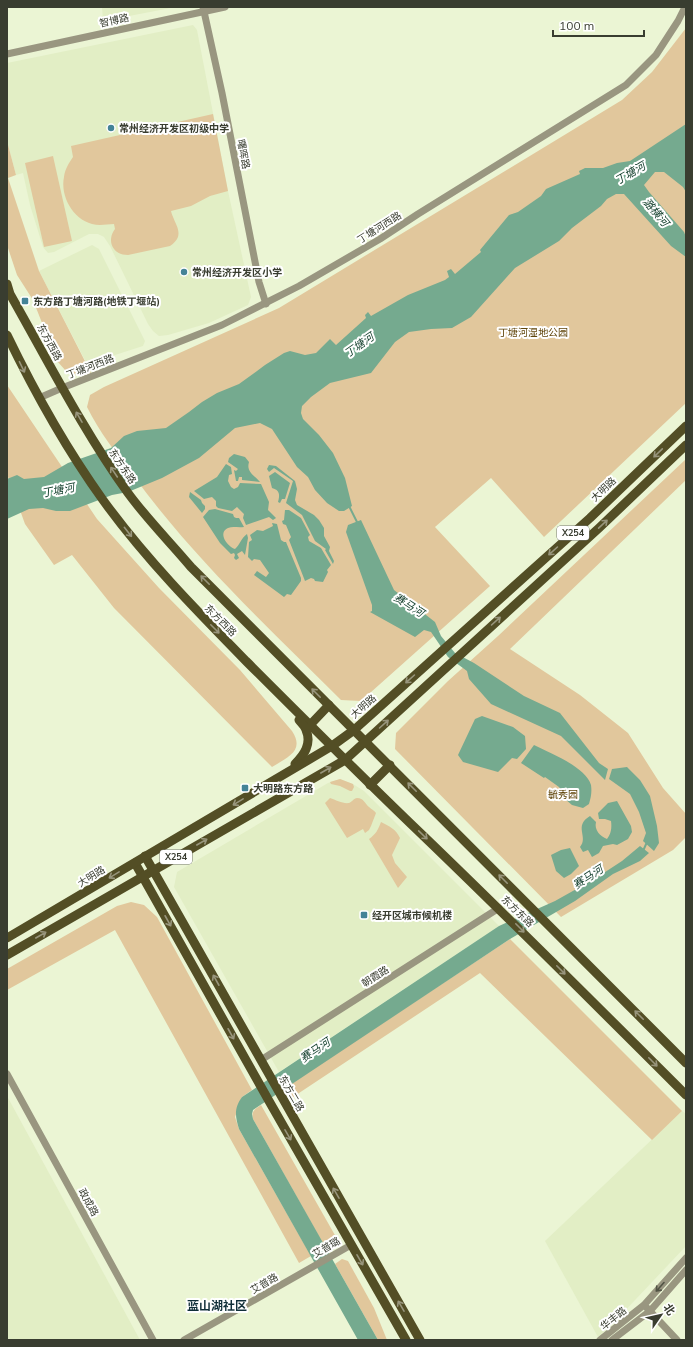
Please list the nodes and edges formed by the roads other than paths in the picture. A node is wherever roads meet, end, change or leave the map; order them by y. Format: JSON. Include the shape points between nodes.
{"nodes":[{"id":1,"x":225,"y":7,"type":"edge"},
{"id":2,"x":685,"y":7,"type":"edge"},
{"id":3,"x":203,"y":9,"type":"edge"},
{"id":4,"x":7,"y":54,"type":"edge"},
{"id":5,"x":7,"y":284,"type":"edge"},
{"id":6,"x":266,"y":304,"type":"junction"},
{"id":7,"x":7,"y":335,"type":"edge"},
{"id":8,"x":62,"y":388,"type":"junction"},
{"id":9,"x":39,"y":398,"type":"junction"},
{"id":10,"x":686,"y":426,"type":"edge"},
{"id":11,"x":686,"y":445,"type":"edge"},
{"id":12,"x":100,"y":450,"type":"joint"},
{"id":13,"x":129,"y":494,"type":"joint"},
{"id":14,"x":281,"y":696,"type":"junction"},
{"id":15,"x":329,"y":705,"type":"junction"},
{"id":16,"x":310,"y":725,"type":"junction"},
{"id":17,"x":354,"y":730,"type":"junction"},
{"id":18,"x":365,"y":741,"type":"junction"},
{"id":19,"x":332,"y":746,"type":"junction"},
{"id":20,"x":345,"y":760,"type":"junction"},
{"id":21,"x":390,"y":765,"type":"junction"},
{"id":22,"x":282,"y":776,"type":"junction"},
{"id":23,"x":370,"y":784,"type":"junction"},
{"id":24,"x":145,"y":856,"type":"junction"},
{"id":25,"x":174,"y":859,"type":"junction"},
{"id":26,"x":135,"y":862,"type":"junction"},
{"id":27,"x":154,"y":870,"type":"junction"},
{"id":28,"x":142,"y":877,"type":"junction"},
{"id":29,"x":123,"y":888,"type":"junction"},
{"id":30,"x":164,"y":889,"type":"junction"},
{"id":31,"x":156,"y":900,"type":"junction"},
{"id":32,"x":503,"y":912,"type":"junction"},
{"id":33,"x":7,"y":938,"type":"edge"},
{"id":34,"x":7,"y":955,"type":"edge"},
{"id":35,"x":261,"y":1060,"type":"junction"},
{"id":36,"x":686,"y":1063,"type":"edge"},
{"id":37,"x":7,"y":1074,"type":"edge"},
{"id":38,"x":686,"y":1095,"type":"edge"},
{"id":39,"x":351,"y":1245,"type":"junction"},
{"id":40,"x":686,"y":1258,"type":"edge"},
{"id":41,"x":312,"y":1267,"type":"joint"},
{"id":42,"x":686,"y":1270,"type":"edge"},
{"id":43,"x":644,"y":1305,"type":"junction"},
{"id":44,"x":650,"y":1311,"type":"junction"},
{"id":45,"x":153,"y":1340,"type":"edge"},
{"id":46,"x":184,"y":1340,"type":"edge"},
{"id":47,"x":406,"y":1340,"type":"edge"},
{"id":48,"x":420,"y":1340,"type":"edge"},
{"id":49,"x":600,"y":1340,"type":"edge"},
{"id":50,"x":612,"y":1340,"type":"edge"},
{"id":51,"x":677,"y":1340,"type":"edge"}],
"edges":[{"from":1,"to":3,"type":"street","name":"智博路"},
{"from":2,"to":6,"type":"street","name":"丁塘河西路","via":[[656,55],[626,85],[380,239]]},
{"from":3,"to":4,"type":"street","name":"智博路"},
{"from":3,"to":6,"type":"street","name":"曙晖路","via":[[259,282]]},
{"from":5,"to":8,"type":"main road","name":"东方西路","via":[[10,294]]},
{"from":6,"to":8,"type":"street","name":"丁塘河西路","via":[[222,325]]},
{"from":7,"to":9,"type":"main road","one_way":true},
{"from":8,"to":9,"type":"street","name":"丁塘河西路"},
{"from":12,"to":8,"type":"main road","name":"东方西路","one_way":true},
{"from":9,"to":14,"type":"main road","name":"东方西路","one_way":true,"via":[[74,458],[144,553],[185,599]]},
{"from":10,"to":17,"type":"main road","name":"大明路","number":"X254","one_way":true,"via":[[590,518]]},
{"from":18,"to":11,"type":"main road","number":"X254","one_way":true,"via":[[599,528]]},
{"from":13,"to":12,"type":"main road","name":"东方东路","one_way":true},
{"from":15,"to":13,"type":"main road","name":"东方西路","one_way":true,"via":[[191,567]]},
{"from":14,"to":16,"type":"main road","name":"东方西路"},
{"from":14,"to":22,"type":"main road","via":[[307,731],[308,746],[303,756]]},
{"from":15,"to":16,"type":"main road"},
{"from":15,"to":17,"type":"main road","name":"东方西路"},
{"from":16,"to":19,"type":"main road","name":"东方西路"},
{"from":17,"to":18,"type":"main road","name":"东方东路"},
{"from":17,"to":19,"type":"main road","name":"大明路","number":"X254"},
{"from":18,"to":20,"type":"main road","number":"X254"},
{"from":18,"to":21,"type":"main road","name":"东方东路"},
{"from":19,"to":20,"type":"main road","name":"东方东路"},
{"from":19,"to":22,"type":"main road","name":"大明路","number":"X254"},
{"from":20,"to":23,"type":"main road","name":"东方东路"},
{"from":25,"to":20,"type":"main road","number":"X254","one_way":true},
{"from":21,"to":23,"type":"main road"},
{"from":36,"to":21,"type":"main road","name":"东方东路","one_way":true},
{"from":22,"to":24,"type":"main road","name":"大明路","number":"X254","one_way":true},
{"from":23,"to":32,"type":"main road","name":"东方东路","one_way":true},
{"from":24,"to":26,"type":"main road","name":"大明路","number":"X254"},
{"from":24,"to":27,"type":"main road","name":"东方二路"},
{"from":25,"to":27,"type":"main road","number":"X254"},
{"from":25,"to":30,"type":"main road","via":[[162,873]]},
{"from":26,"to":28,"type":"main road"},
{"from":26,"to":33,"type":"main road","name":"大明路","number":"X254","one_way":true},
{"from":27,"to":28,"type":"main road","number":"X254"},
{"from":27,"to":30,"type":"main road","name":"东方二路"},
{"from":28,"to":29,"type":"main road","number":"X254"},
{"from":28,"to":31,"type":"main road"},
{"from":29,"to":31,"type":"main road","via":[[140,885]]},
{"from":34,"to":29,"type":"main road","number":"X254","one_way":true},
{"from":35,"to":30,"type":"main road","name":"东方二路","one_way":true},
{"from":31,"to":39,"type":"main road","one_way":true},
{"from":32,"to":35,"type":"street","name":"朝霞路"},
{"from":32,"to":38,"type":"main road","name":"东方东路","one_way":true},
{"from":48,"to":35,"type":"main road","name":"东方二路","one_way":true},
{"from":37,"to":45,"type":"street","name":"政成路"},
{"from":39,"to":41,"type":"street","name":"艾普璐"},
{"from":39,"to":47,"type":"main road","one_way":true},
{"from":40,"to":43,"type":"street","name":"华丰路","one_way":true},
{"from":41,"to":46,"type":"street","name":"艾普路"},
{"from":42,"to":44,"type":"street","name":"华丰路"},
{"from":43,"to":44,"type":"street"},
{"from":43,"to":49,"type":"street","name":"华丰路"},
{"from":44,"to":50,"type":"street","name":"华丰路"},
{"from":44,"to":51,"type":"street"}]}
